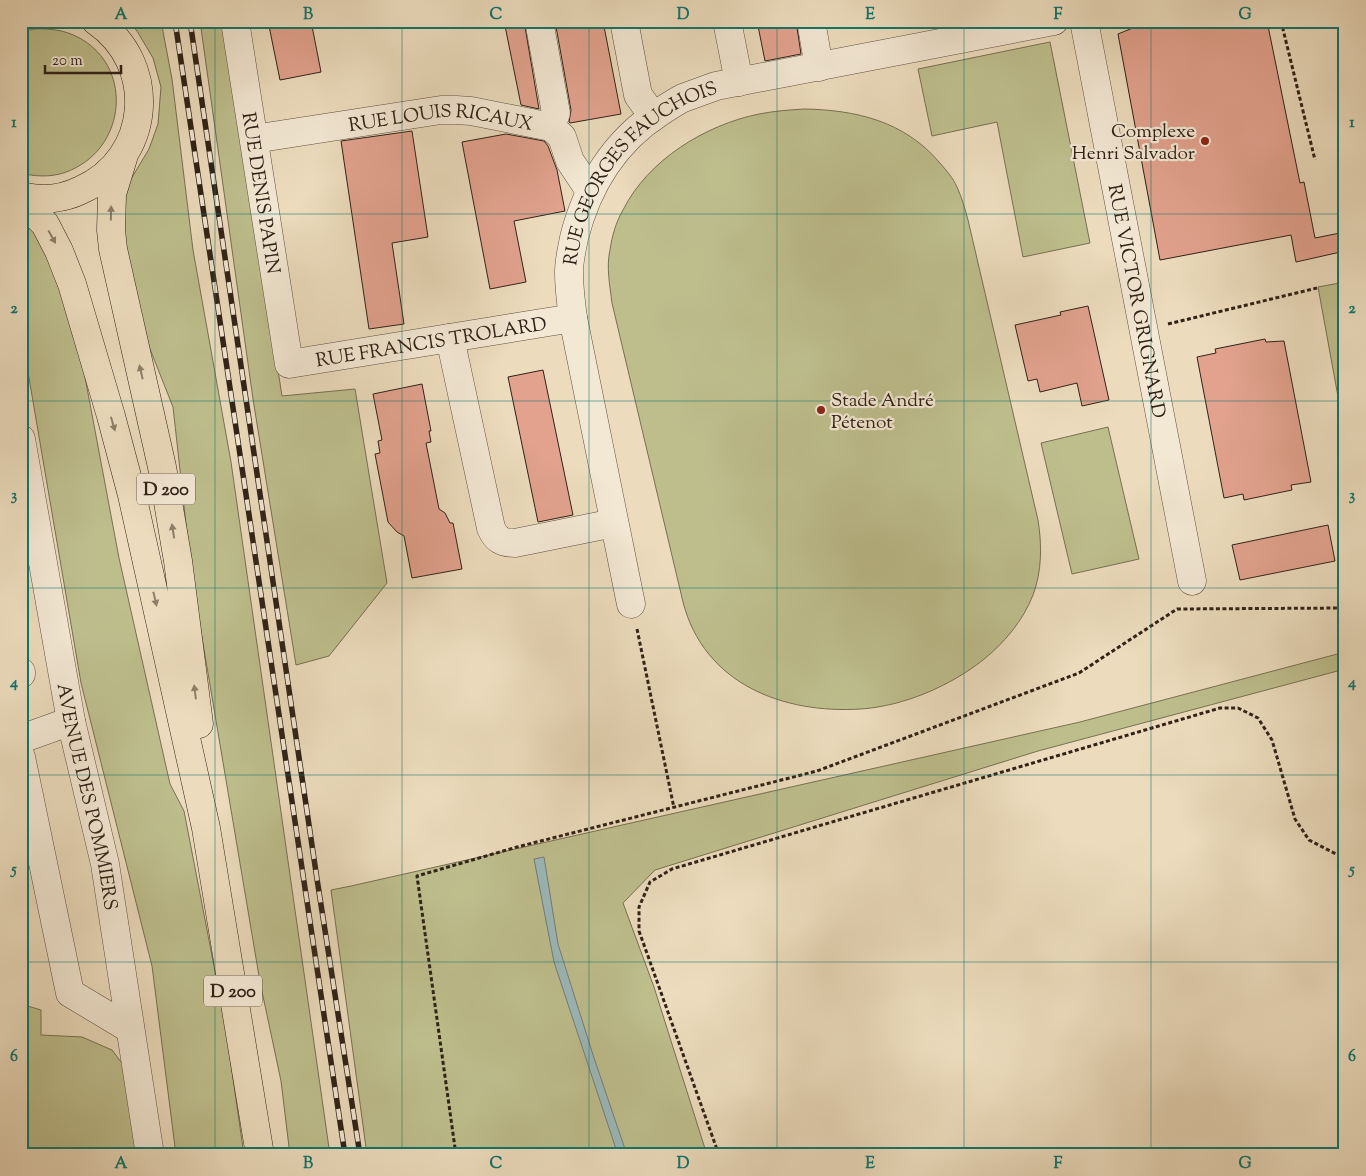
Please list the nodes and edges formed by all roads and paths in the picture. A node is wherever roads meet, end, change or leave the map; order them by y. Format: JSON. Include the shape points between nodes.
{"nodes":[{"id":1,"x":96,"y":21,"type":"edge"},
{"id":2,"x":235,"y":21,"type":"edge"},
{"id":3,"x":539,"y":21,"type":"edge"},
{"id":4,"x":624,"y":21,"type":"edge"},
{"id":5,"x":727,"y":21,"type":"edge"},
{"id":6,"x":810,"y":21,"type":"edge"},
{"id":7,"x":1054,"y":21,"type":"edge"},
{"id":8,"x":1084,"y":21,"type":"edge"},
{"id":9,"x":1280,"y":21,"type":"edge"},
{"id":10,"x":1007,"y":26,"type":"edge"},
{"id":11,"x":819,"y":67,"type":"junction"},
{"id":12,"x":739,"y":82,"type":"junction"},
{"id":13,"x":654,"y":116,"type":"junction"},
{"id":14,"x":551,"y":127,"type":"junction"},
{"id":15,"x":254,"y":139,"type":"junction"},
{"id":16,"x":124,"y":155,"type":"junction"},
{"id":17,"x":1315,"y":160,"type":"dead end"},
{"id":18,"x":590,"y":191,"type":"junction"},
{"id":19,"x":21,"y":198,"type":"edge"},
{"id":20,"x":1317,"y":288,"type":"dead end"},
{"id":21,"x":573,"y":318,"type":"junction"},
{"id":22,"x":1143,"y":330,"type":"junction"},
{"id":23,"x":450,"y":338,"type":"junction"},
{"id":24,"x":289,"y":364,"type":"joint"},
{"id":25,"x":21,"y":440,"type":"edge"},
{"id":26,"x":614,"y":522,"type":"junction"},
{"id":27,"x":1192,"y":581,"type":"dead end"},
{"id":28,"x":631,"y":604,"type":"joint"},
{"id":29,"x":1345,"y":608,"type":"edge"},
{"id":30,"x":71,"y":721,"type":"junction"},
{"id":31,"x":21,"y":739,"type":"edge"},
{"id":32,"x":21,"y":757,"type":"edge"},
{"id":33,"x":674,"y":808,"type":"junction"},
{"id":34,"x":206,"y":828,"type":"junction"},
{"id":35,"x":1345,"y":852,"type":"edge"},
{"id":36,"x":130,"y":1029,"type":"junction"},
{"id":37,"x":150,"y":1155,"type":"edge"},
{"id":38,"x":260,"y":1155,"type":"edge"},
{"id":39,"x":456,"y":1155,"type":"edge"},
{"id":40,"x":719,"y":1155,"type":"edge"}],
"edges":[{"from":1,"to":16,"type":"main road","via":[[124,49],[138,83],[138,121]]},
{"from":2,"to":15,"type":"street","name":"RUE DENIS PAPIN"},
{"from":3,"to":14,"type":"street","via":[[556,113]]},
{"from":4,"to":13,"type":"street","via":[[638,95]]},
{"from":5,"to":12,"type":"street"},
{"from":6,"to":11,"type":"street"},
{"from":7,"to":10,"type":"street","name":"RUE GEORGES FAUCHOIS"},
{"from":8,"to":22,"type":"street","name":"RUE VICTOR GRIGNARD"},
{"from":9,"to":17,"type":"path"},
{"from":10,"to":11,"type":"street","name":"RUE GEORGES FAUCHOIS"},
{"from":11,"to":12,"type":"street","name":"RUE GEORGES FAUCHOIS"},
{"from":12,"to":13,"type":"street","name":"RUE GEORGES FAUCHOIS","via":[[716,86],[682,99]]},
{"from":13,"to":18,"type":"street","name":"RUE GEORGES FAUCHOIS","via":[[629,136]]},
{"from":14,"to":15,"type":"street","name":"RUE LOUIS RICAUX","via":[[471,112],[441,110]]},
{"from":14,"to":18,"type":"street","name":"RUE LOUIS RICAUX","via":[[562,137],[570,161]]},
{"from":15,"to":24,"type":"street","name":"RUE DENIS PAPIN"},
{"from":16,"to":19,"type":"main road","via":[[97,182],[74,194]]},
{"from":34,"to":16,"type":"main road","number":"D 200","one_way":true,"via":[[198,714],[173,530],[113,249],[112,194]]},
{"from":18,"to":21,"type":"street","name":"RUE GEORGES FAUCHOIS","via":[[578,221],[571,254],[569,271]]},
{"from":19,"to":34,"type":"main road","number":"D 200","one_way":true,"via":[[45,224],[59,250],[88,337],[132,495]]},
{"from":20,"to":22,"type":"path"},
{"from":21,"to":23,"type":"street","name":"RUE FRANCIS TROLARD"},
{"from":21,"to":26,"type":"street","name":"RUE GEORGES FAUCHOIS"},
{"from":22,"to":27,"type":"street","name":"RUE VICTOR GRIGNARD"},
{"from":23,"to":24,"type":"street","name":"RUE FRANCIS TROLARD"},
{"from":23,"to":26,"type":"street","via":[[494,535],[506,543],[515,543]]},
{"from":25,"to":30,"type":"street","name":"AVENUE DES POMMIERS"},
{"from":26,"to":28,"type":"street","name":"RUE GEORGES FAUCHOIS"},
{"from":28,"to":33,"type":"path"},
{"from":29,"to":33,"type":"path","via":[[1177,609],[1079,673],[817,771]]},
{"from":30,"to":31,"type":"street"},
{"from":30,"to":36,"type":"street","name":"AVENUE DES POMMIERS","via":[[105,864]]},
{"from":32,"to":36,"type":"street","via":[[70,993]]},
{"from":33,"to":39,"type":"path","via":[[517,847],[418,876]]},
{"from":34,"to":38,"type":"main road","number":"D 200"},
{"from":35,"to":40,"type":"path","via":[[1336,854],[1309,840],[1295,820],[1272,740],[1258,718],[1238,708],[1220,708],[672,869],[650,882],[639,907],[639,931]]},
{"from":36,"to":37,"type":"street","name":"AVENUE DES POMMIERS"}]}
